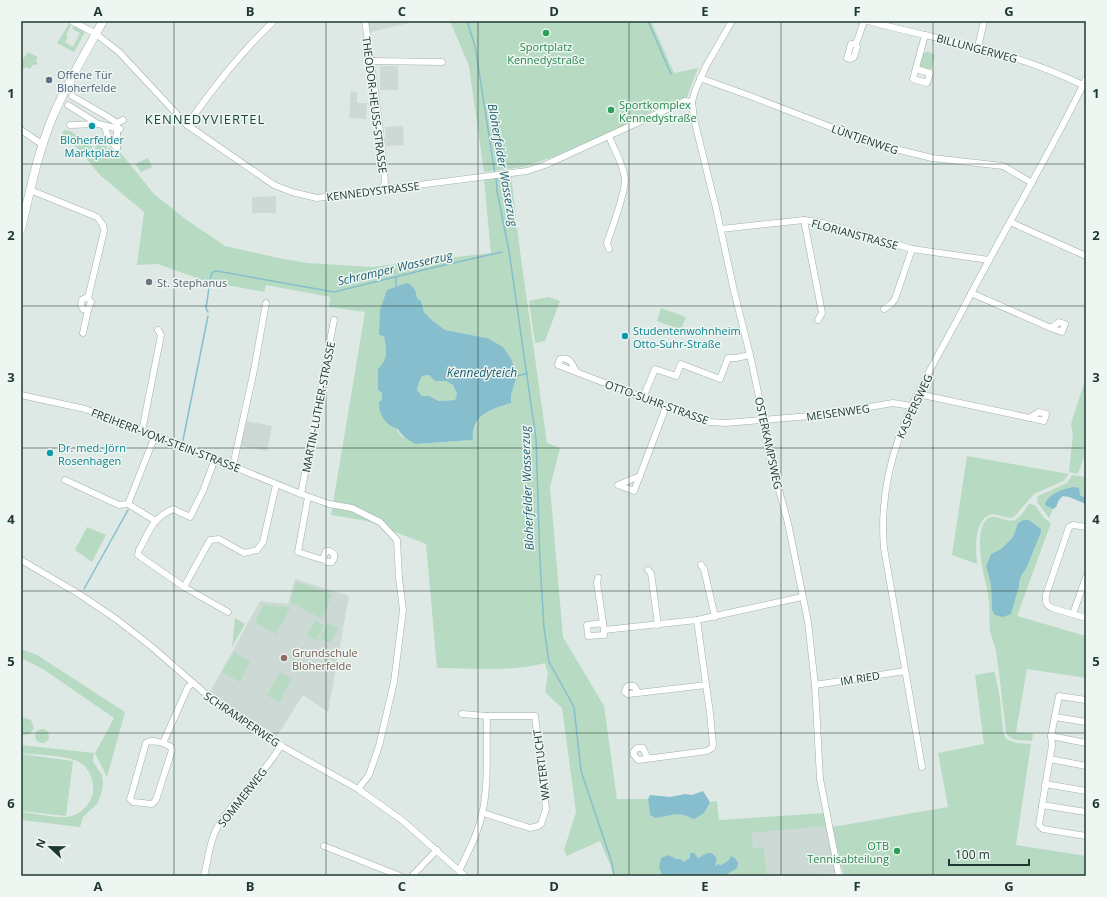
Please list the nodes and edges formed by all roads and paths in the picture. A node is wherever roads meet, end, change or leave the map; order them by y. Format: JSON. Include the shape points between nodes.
{"nodes":[{"id":1,"x":72,"y":21,"type":"edge"},
{"id":2,"x":103,"y":21,"type":"edge"},
{"id":3,"x":274,"y":21,"type":"edge"},
{"id":4,"x":365,"y":21,"type":"edge"},
{"id":5,"x":732,"y":21,"type":"edge"},
{"id":6,"x":864,"y":21,"type":"edge"},
{"id":7,"x":984,"y":21,"type":"edge"},
{"id":8,"x":873,"y":22,"type":"edge"},
{"id":9,"x":96,"y":34,"type":"junction"},
{"id":10,"x":925,"y":34,"type":"junction"},
{"id":11,"x":856,"y":44,"type":"dead end"},
{"id":12,"x":978,"y":47,"type":"junction"},
{"id":13,"x":372,"y":61,"type":"junction"},
{"id":14,"x":442,"y":62,"type":"dead end"},
{"id":15,"x":916,"y":69,"type":"dead end"},
{"id":16,"x":700,"y":78,"type":"junction"},
{"id":17,"x":1086,"y":79,"type":"edge"},
{"id":18,"x":1083,"y":85,"type":"junction"},
{"id":19,"x":72,"y":96,"type":"dead end"},
{"id":20,"x":692,"y":102,"type":"junction"},
{"id":21,"x":68,"y":105,"type":"dead end"},
{"id":22,"x":118,"y":122,"type":"junction"},
{"id":23,"x":98,"y":124,"type":"junction"},
{"id":24,"x":70,"y":125,"type":"dead end"},
{"id":25,"x":187,"y":125,"type":"junction"},
{"id":26,"x":105,"y":127,"type":"junction"},
{"id":27,"x":21,"y":130,"type":"edge"},
{"id":28,"x":608,"y":136,"type":"junction"},
{"id":29,"x":44,"y":145,"type":"junction"},
{"id":30,"x":1032,"y":183,"type":"junction"},
{"id":31,"x":382,"y":189,"type":"junction"},
{"id":32,"x":30,"y":190,"type":"junction"},
{"id":33,"x":804,"y":220,"type":"junction"},
{"id":34,"x":1010,"y":222,"type":"junction"},
{"id":35,"x":21,"y":229,"type":"edge"},
{"id":36,"x":721,"y":229,"type":"junction"},
{"id":37,"x":609,"y":249,"type":"dead end"},
{"id":38,"x":912,"y":249,"type":"junction"},
{"id":39,"x":1086,"y":256,"type":"edge"},
{"id":40,"x":989,"y":260,"type":"junction"},
{"id":41,"x":971,"y":293,"type":"junction"},
{"id":42,"x":266,"y":303,"type":"dead end"},
{"id":43,"x":271,"y":307,"type":"dead end"},
{"id":44,"x":884,"y":309,"type":"dead end"},
{"id":45,"x":264,"y":310,"type":"junction"},
{"id":46,"x":334,"y":320,"type":"dead end"},
{"id":47,"x":818,"y":320,"type":"dead end"},
{"id":48,"x":1051,"y":328,"type":"dead end"},
{"id":49,"x":158,"y":330,"type":"dead end"},
{"id":50,"x":83,"y":333,"type":"dead end"},
{"id":51,"x":750,"y":355,"type":"junction"},
{"id":52,"x":576,"y":372,"type":"dead end"},
{"id":53,"x":918,"y":394,"type":"junction"},
{"id":54,"x":21,"y":395,"type":"edge"},
{"id":55,"x":643,"y":398,"type":"junction"},
{"id":56,"x":911,"y":406,"type":"junction"},
{"id":57,"x":666,"y":407,"type":"junction"},
{"id":58,"x":1029,"y":418,"type":"dead end"},
{"id":59,"x":764,"y":420,"type":"junction"},
{"id":60,"x":142,"y":431,"type":"junction"},
{"id":61,"x":154,"y":436,"type":"junction"},
{"id":62,"x":216,"y":459,"type":"junction"},
{"id":63,"x":233,"y":466,"type":"junction"},
{"id":64,"x":640,"y":476,"type":"dead end"},
{"id":65,"x":65,"y":480,"type":"dead end"},
{"id":66,"x":276,"y":485,"type":"junction"},
{"id":67,"x":301,"y":494,"type":"junction"},
{"id":68,"x":308,"y":497,"type":"junction"},
{"id":69,"x":128,"y":504,"type":"junction"},
{"id":70,"x":154,"y":520,"type":"junction"},
{"id":71,"x":1086,"y":527,"type":"edge"},
{"id":72,"x":323,"y":559,"type":"dead end"},
{"id":73,"x":21,"y":560,"type":"edge"},
{"id":74,"x":701,"y":565,"type":"dead end"},
{"id":75,"x":648,"y":570,"type":"dead end"},
{"id":76,"x":1086,"y":577,"type":"edge"},
{"id":77,"x":598,"y":578,"type":"dead end"},
{"id":78,"x":184,"y":587,"type":"junction"},
{"id":79,"x":802,"y":597,"type":"junction"},
{"id":80,"x":228,"y":612,"type":"dead end"},
{"id":81,"x":1073,"y":614,"type":"junction"},
{"id":82,"x":715,"y":617,"type":"junction"},
{"id":83,"x":1086,"y":618,"type":"edge"},
{"id":84,"x":697,"y":620,"type":"junction"},
{"id":85,"x":603,"y":623,"type":"junction"},
{"id":86,"x":658,"y":624,"type":"junction"},
{"id":87,"x":604,"y":630,"type":"junction"},
{"id":88,"x":905,"y":671,"type":"junction"},
{"id":89,"x":192,"y":683,"type":"junction"},
{"id":90,"x":816,"y":684,"type":"junction"},
{"id":91,"x":706,"y":685,"type":"junction"},
{"id":92,"x":638,"y":693,"type":"dead end"},
{"id":93,"x":1086,"y":700,"type":"edge"},
{"id":94,"x":462,"y":714,"type":"dead end"},
{"id":95,"x":487,"y":716,"type":"junction"},
{"id":96,"x":1055,"y":717,"type":"junction"},
{"id":97,"x":1086,"y":722,"type":"edge"},
{"id":98,"x":1051,"y":736,"type":"junction"},
{"id":99,"x":163,"y":743,"type":"junction"},
{"id":100,"x":1086,"y":743,"type":"edge"},
{"id":101,"x":281,"y":745,"type":"junction"},
{"id":102,"x":650,"y":758,"type":"dead end"},
{"id":103,"x":1050,"y":759,"type":"junction"},
{"id":104,"x":1086,"y":766,"type":"edge"},
{"id":105,"x":922,"y":767,"type":"dead end"},
{"id":106,"x":1046,"y":784,"type":"junction"},
{"id":107,"x":358,"y":789,"type":"junction"},
{"id":108,"x":1086,"y":791,"type":"edge"},
{"id":109,"x":1042,"y":805,"type":"junction"},
{"id":110,"x":1086,"y":812,"type":"edge"},
{"id":111,"x":483,"y":813,"type":"junction"},
{"id":112,"x":1086,"y":836,"type":"edge"},
{"id":113,"x":324,"y":846,"type":"dead end"},
{"id":114,"x":437,"y":850,"type":"junction"},
{"id":115,"x":459,"y":871,"type":"junction"},
{"id":116,"x":204,"y":876,"type":"edge"},
{"id":117,"x":400,"y":876,"type":"edge"},
{"id":118,"x":412,"y":876,"type":"edge"},
{"id":119,"x":465,"y":876,"type":"edge"},
{"id":120,"x":839,"y":876,"type":"edge"}],
"edges":[{"from":1,"to":9,"type":"street","name":"KENNEDYSTRASSE"},
{"from":2,"to":9,"type":"street"},
{"from":3,"to":25,"type":"street","via":[[220,79]]},
{"from":4,"to":13,"type":"street","name":"THEODOR-HEUSS-STRASSE"},
{"from":5,"to":16,"type":"street","name":"OSTERKAMPSWEG"},
{"from":6,"to":11,"type":"street"},
{"from":7,"to":12,"type":"street"},
{"from":8,"to":10,"type":"street","name":"BILLUNGERWEG"},
{"from":9,"to":25,"type":"street","name":"KENNEDYSTRASSE","via":[[119,52]]},
{"from":9,"to":29,"type":"street","via":[[58,106]]},
{"from":10,"to":12,"type":"street","name":"BILLUNGERWEG"},
{"from":10,"to":15,"type":"street"},
{"from":12,"to":18,"type":"street","name":"BILLUNGERWEG","via":[[1044,68]]},
{"from":13,"to":14,"type":"street"},
{"from":13,"to":31,"type":"street","name":"THEODOR-HEUSS-STRASSE","via":[[385,182]]},
{"from":16,"to":20,"type":"street","name":"OSTERKAMPSWEG"},
{"from":16,"to":30,"type":"street","name":"LÜNTJENWEG","via":[[875,144],[932,158],[1003,166]]},
{"from":17,"to":18,"type":"street","name":"KASPERSWEG"},
{"from":18,"to":30,"type":"street","name":"KASPERSWEG"},
{"from":19,"to":22,"type":"street"},
{"from":20,"to":28,"type":"street","name":"KENNEDYSTRASSE","via":[[685,101]]},
{"from":20,"to":36,"type":"street","name":"OSTERKAMPSWEG"},
{"from":21,"to":23,"type":"street"},
{"from":22,"to":26,"type":"street"},
{"from":22,"to":26,"type":"street","via":[[117,148],[108,138]]},
{"from":23,"to":24,"type":"street"},
{"from":23,"to":26,"type":"street"},
{"from":25,"to":31,"type":"street","name":"KENNEDYSTRASSE","via":[[274,184],[292,192],[317,198]]},
{"from":27,"to":29,"type":"street"},
{"from":28,"to":31,"type":"street","name":"KENNEDYSTRASSE","via":[[527,171]]},
{"from":28,"to":37,"type":"street","via":[[625,180],[607,243]]},
{"from":29,"to":32,"type":"street"},
{"from":30,"to":34,"type":"street","name":"KASPERSWEG"},
{"from":32,"to":35,"type":"street"},
{"from":32,"to":50,"type":"street","via":[[97,217],[103,225],[104,231],[88,298],[91,302]]},
{"from":33,"to":36,"type":"street","name":"FLORIANSTRASSE"},
{"from":33,"to":38,"type":"street","name":"FLORIANSTRASSE","via":[[823,223]]},
{"from":33,"to":47,"type":"street","via":[[822,313]]},
{"from":34,"to":39,"type":"street"},
{"from":34,"to":40,"type":"street","name":"KASPERSWEG"},
{"from":36,"to":51,"type":"street","name":"OSTERKAMPSWEG"},
{"from":38,"to":40,"type":"street","name":"FLORIANSTRASSE"},
{"from":38,"to":44,"type":"street","via":[[895,299]]},
{"from":40,"to":41,"type":"street","name":"KASPERSWEG"},
{"from":41,"to":48,"type":"street"},
{"from":41,"to":53,"type":"street","name":"KASPERSWEG"},
{"from":42,"to":45,"type":"street"},
{"from":43,"to":45,"type":"street"},
{"from":45,"to":63,"type":"street"},
{"from":46,"to":67,"type":"street","name":"MARTIN-LUTHER-STRASSE"},
{"from":49,"to":60,"type":"street","via":[[161,335]]},
{"from":51,"to":55,"type":"street","via":[[728,358],[720,379],[681,364],[676,376],[655,369]]},
{"from":51,"to":59,"type":"street","name":"OSTERKAMPSWEG"},
{"from":52,"to":55,"type":"street","name":"OTTO-SUHR-STRASSE"},
{"from":53,"to":56,"type":"street","name":"KASPERSWEG"},
{"from":53,"to":58,"type":"street"},
{"from":54,"to":60,"type":"street","name":"FREIHERR-VOM-STEIN-STRASSE","via":[[85,409]]},
{"from":55,"to":57,"type":"street","name":"OTTO-SUHR-STRASSE"},
{"from":56,"to":59,"type":"street","name":"MEISENWEG","via":[[893,403],[822,415]]},
{"from":56,"to":88,"type":"street","name":"KASPERSWEG","via":[[887,477],[882,528]]},
{"from":57,"to":59,"type":"street","name":"OTTO-SUHR-STRASSE","via":[[713,423]]},
{"from":57,"to":64,"type":"street"},
{"from":59,"to":79,"type":"street","name":"OSTERKAMPSWEG","via":[[767,446],[788,524]]},
{"from":60,"to":61,"type":"street","name":"FREIHERR-VOM-STEIN-STRASSE"},
{"from":61,"to":62,"type":"street","name":"FREIHERR-VOM-STEIN-STRASSE"},
{"from":61,"to":69,"type":"street"},
{"from":62,"to":63,"type":"street","name":"FREIHERR-VOM-STEIN-STRASSE"},
{"from":62,"to":70,"type":"street","via":[[190,517],[173,509]]},
{"from":63,"to":66,"type":"street","name":"FREIHERR-VOM-STEIN-STRASSE"},
{"from":65,"to":69,"type":"street","via":[[119,505]]},
{"from":66,"to":67,"type":"street","name":"FREIHERR-VOM-STEIN-STRASSE"},
{"from":66,"to":78,"type":"street","via":[[263,542],[256,550],[244,553],[219,539],[210,540]]},
{"from":67,"to":68,"type":"street","name":"FREIHERR-VOM-STEIN-STRASSE"},
{"from":68,"to":72,"type":"street","via":[[298,552]]},
{"from":68,"to":107,"type":"street","name":"FREIHERR-VOM-STEIN-STRASSE","via":[[352,508],[369,516],[380,522],[397,540],[403,610],[394,682],[379,746],[369,775]]},
{"from":69,"to":70,"type":"street"},
{"from":70,"to":78,"type":"street","via":[[138,550],[138,555]]},
{"from":71,"to":81,"type":"street","via":[[1069,527],[1045,601],[1048,606]]},
{"from":73,"to":89,"type":"street","name":"SCHRAMPERWEG","via":[[83,596],[116,619]]},
{"from":74,"to":82,"type":"street"},
{"from":75,"to":86,"type":"street"},
{"from":76,"to":81,"type":"street"},
{"from":77,"to":85,"type":"street"},
{"from":78,"to":80,"type":"street"},
{"from":79,"to":82,"type":"street"},
{"from":79,"to":90,"type":"street","name":"OSTERKAMPSWEG"},
{"from":81,"to":83,"type":"street"},
{"from":82,"to":84,"type":"street"},
{"from":84,"to":86,"type":"street"},
{"from":84,"to":91,"type":"street"},
{"from":85,"to":87,"type":"street"},
{"from":85,"to":87,"type":"street","via":[[587,624],[588,636],[604,635]]},
{"from":86,"to":87,"type":"street"},
{"from":88,"to":90,"type":"street","name":"IM RIED"},
{"from":88,"to":105,"type":"street","name":"KASPERSWEG"},
{"from":89,"to":99,"type":"street"},
{"from":89,"to":101,"type":"street","name":"SCHRAMPERWEG","via":[[216,703]]},
{"from":90,"to":120,"type":"street","name":"OSTERKAMPSWEG","via":[[820,779]]},
{"from":91,"to":92,"type":"street"},
{"from":91,"to":102,"type":"street","via":[[712,748],[707,751]]},
{"from":93,"to":96,"type":"street","via":[[1059,696]]},
{"from":94,"to":95,"type":"street","name":"WATERTUCHT"},
{"from":95,"to":111,"type":"street","via":[[486,790]]},
{"from":95,"to":111,"type":"street","name":"WATERTUCHT","via":[[535,716],[546,809],[541,824],[530,828]]},
{"from":96,"to":97,"type":"street"},
{"from":96,"to":98,"type":"street"},
{"from":98,"to":100,"type":"street"},
{"from":98,"to":103,"type":"street"},
{"from":99,"to":99,"type":"street","via":[[146,743],[130,799],[133,802],[152,804],[156,800],[172,750]]},
{"from":101,"to":107,"type":"street","name":"SCHRAMPERWEG"},
{"from":101,"to":116,"type":"street","name":"SOMMERWEG","via":[[216,829]]},
{"from":103,"to":104,"type":"street"},
{"from":103,"to":106,"type":"street"},
{"from":106,"to":108,"type":"street"},
{"from":106,"to":109,"type":"street"},
{"from":107,"to":114,"type":"street","name":"SCHRAMPERWEG","via":[[403,821]]},
{"from":109,"to":110,"type":"street"},
{"from":109,"to":112,"type":"street","via":[[1039,825],[1043,829]]},
{"from":111,"to":115,"type":"street","via":[[475,839]]},
{"from":113,"to":117,"type":"street"},
{"from":114,"to":115,"type":"street","name":"SCHRAMPERWEG"},
{"from":114,"to":118,"type":"street"},
{"from":115,"to":119,"type":"street","name":"SCHRAMPERWEG"}]}
